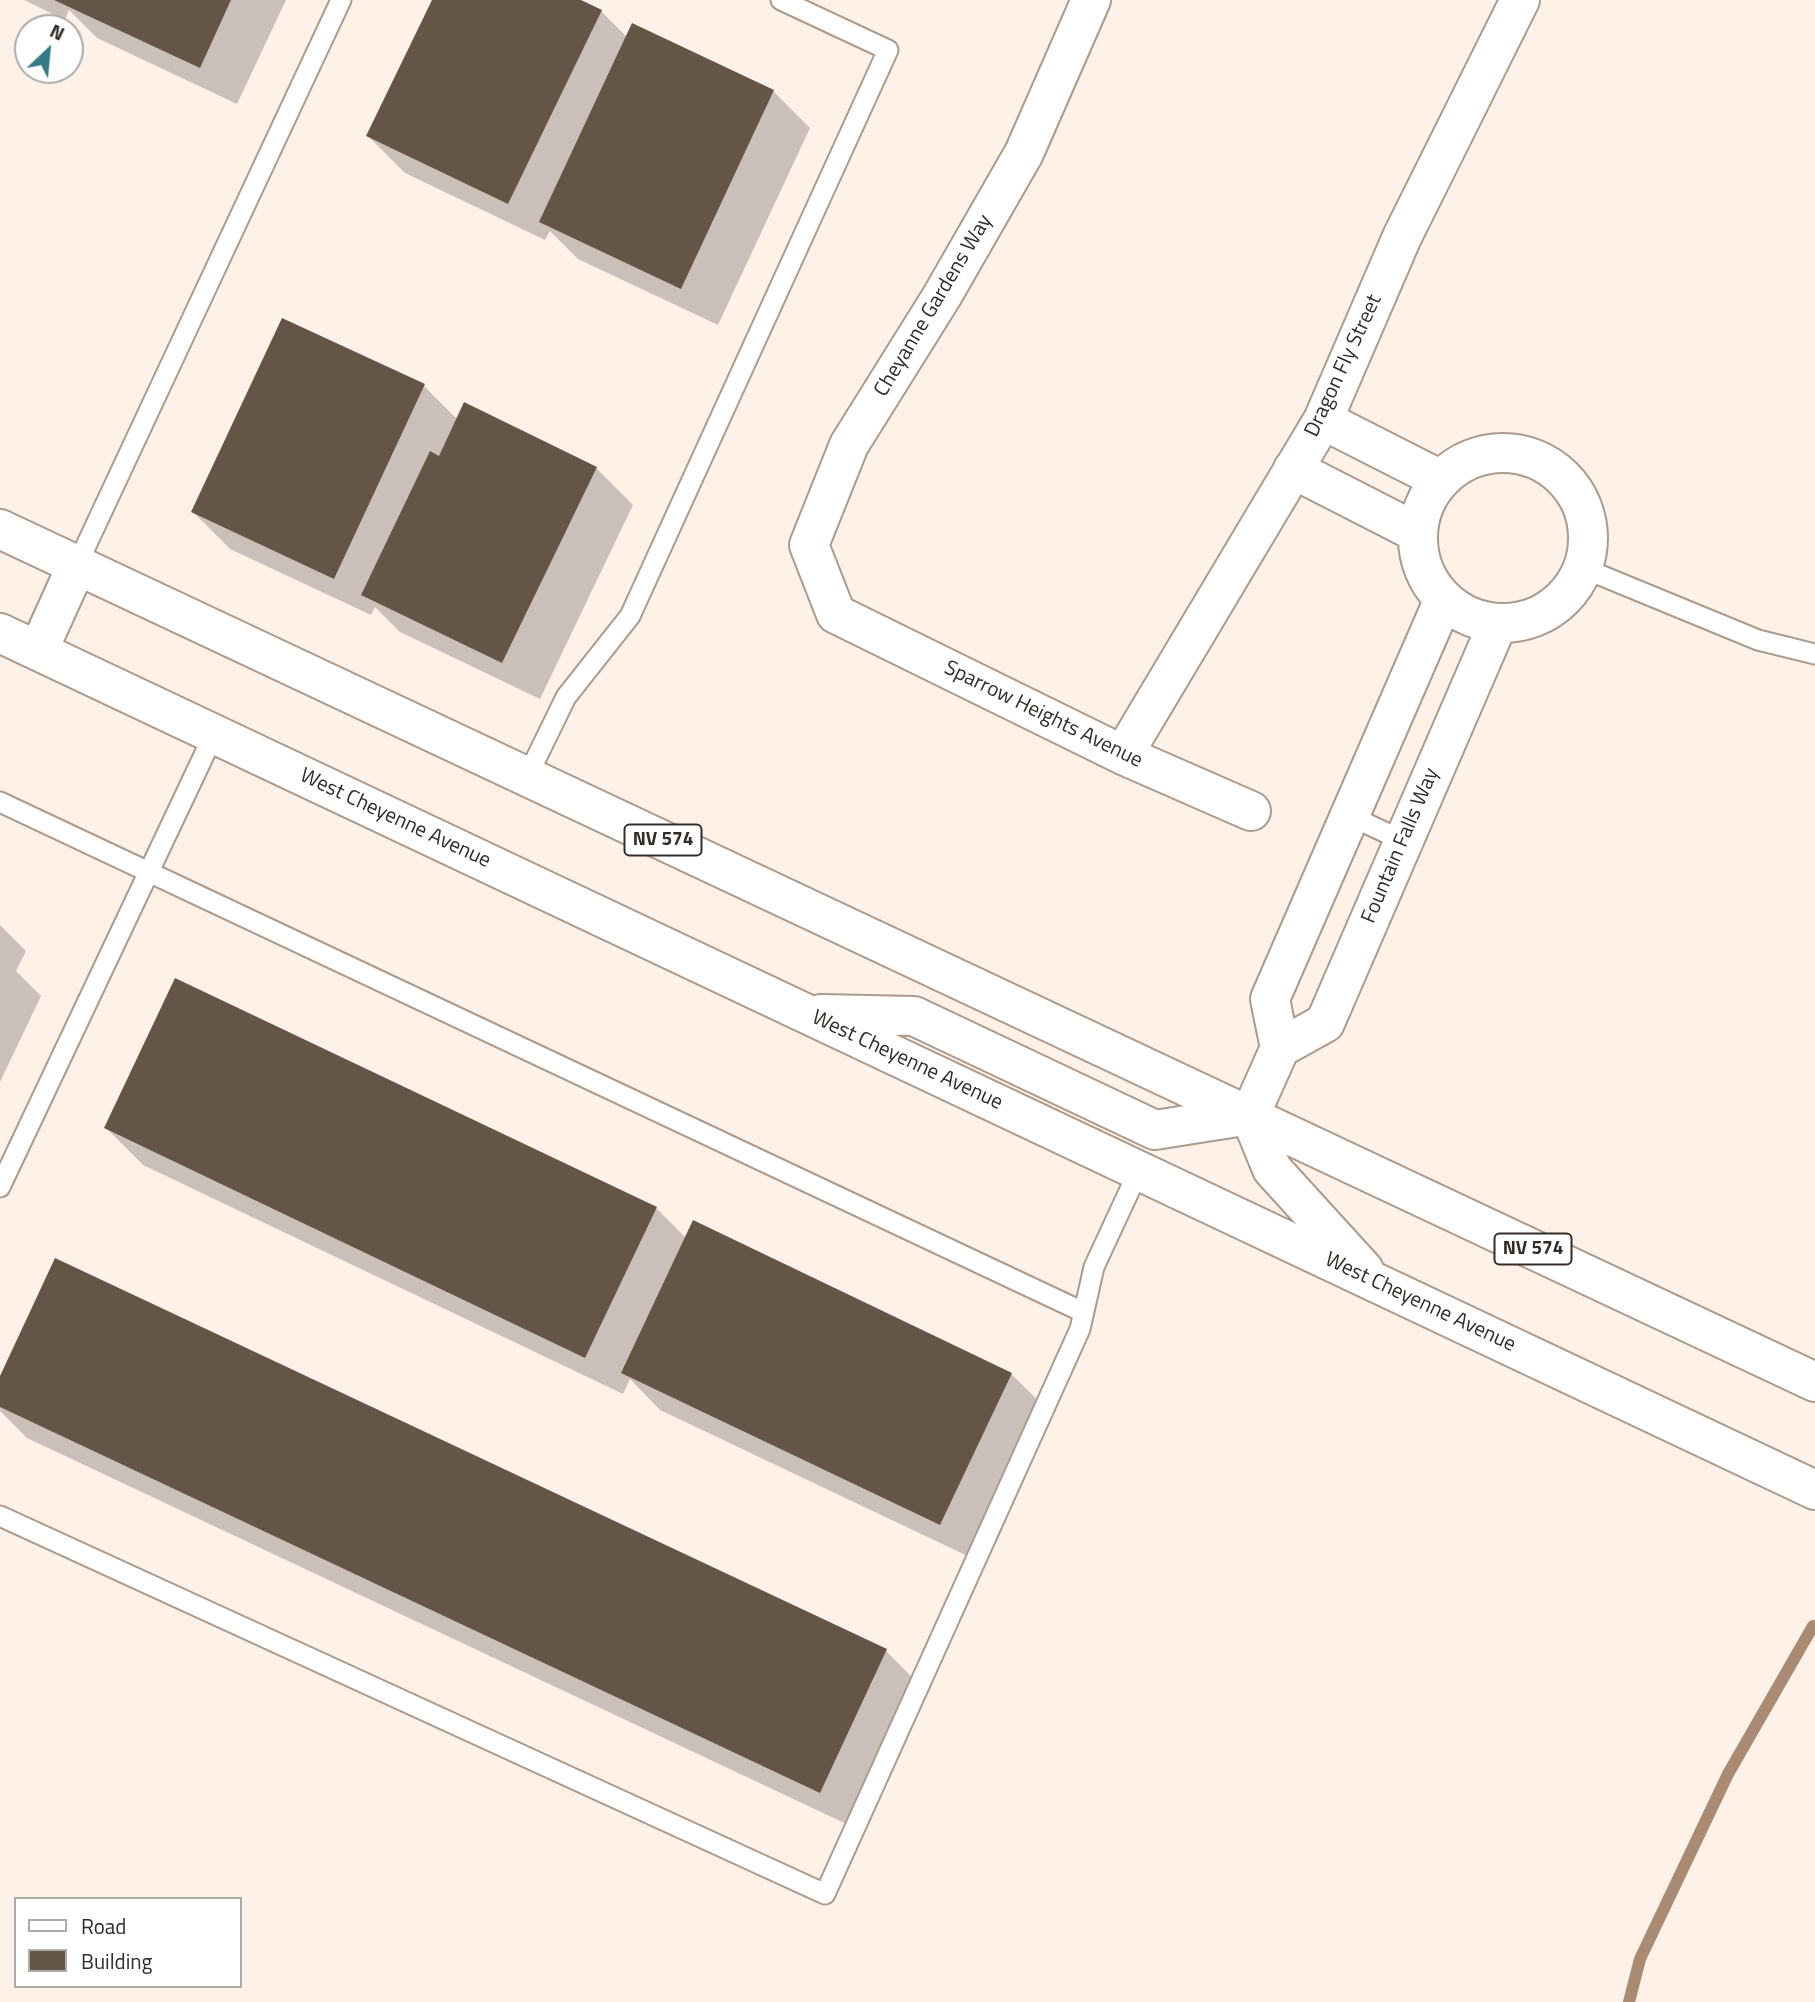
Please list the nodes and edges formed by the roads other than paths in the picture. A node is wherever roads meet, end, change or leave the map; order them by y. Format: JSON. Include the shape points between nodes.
{"nodes":[{"id":1,"x":341,"y":0,"type":"edge"},
{"id":2,"x":781,"y":0,"type":"edge"},
{"id":3,"x":1091,"y":0,"type":"edge"},
{"id":4,"x":1520,"y":0,"type":"edge"},
{"id":5,"x":1323,"y":420,"type":"junction"},
{"id":6,"x":1293,"y":469,"type":"junction"},
{"id":7,"x":1441,"y":480,"type":"junction"},
{"id":8,"x":0,"y":529,"type":"edge"},
{"id":9,"x":1418,"y":533,"type":"junction"},
{"id":10,"x":77,"y":565,"type":"junction"},
{"id":11,"x":1583,"y":568,"type":"junction"},
{"id":12,"x":1444,"y":599,"type":"junction"},
{"id":13,"x":836,"y":614,"type":"joint"},
{"id":14,"x":1498,"y":623,"type":"junction"},
{"id":15,"x":0,"y":633,"type":"edge"},
{"id":16,"x":38,"y":651,"type":"junction"},
{"id":17,"x":1815,"y":654,"type":"edge"},
{"id":18,"x":214,"y":734,"type":"junction"},
{"id":19,"x":1123,"y":755,"type":"junction"},
{"id":20,"x":527,"y":776,"type":"junction"},
{"id":21,"x":0,"y":802,"type":"edge"},
{"id":22,"x":1251,"y":811,"type":"dead end"},
{"id":23,"x":1350,"y":817,"type":"junction"},
{"id":24,"x":1404,"y":841,"type":"junction"},
{"id":25,"x":148,"y":872,"type":"junction"},
{"id":26,"x":807,"y":1014,"type":"junction"},
{"id":27,"x":1280,"y":1048,"type":"junction"},
{"id":28,"x":1250,"y":1115,"type":"junction"},
{"id":29,"x":1139,"y":1170,"type":"junction"},
{"id":30,"x":0,"y":1187,"type":"edge"},
{"id":31,"x":1375,"y":1282,"type":"junction"},
{"id":32,"x":1083,"y":1312,"type":"junction"},
{"id":33,"x":1815,"y":1382,"type":"edge"},
{"id":34,"x":1815,"y":1490,"type":"edge"},
{"id":35,"x":0,"y":1516,"type":"edge"}],
"edges":[{"from":1,"to":10,"type":"lane"},
{"from":2,"to":20,"type":"lane","via":[[888,50],[630,616],[566,697]]},
{"from":3,"to":13,"type":"main road","name":"Cheyanne Gardens Way","via":[[1024,153],[849,445],[809,545]]},
{"from":4,"to":5,"type":"main road","name":"Dragon Fly Street","via":[[1402,237]]},
{"from":5,"to":6,"type":"main road","name":"Dragon Fly Street"},
{"from":5,"to":7,"type":"main road"},
{"from":6,"to":9,"type":"main road"},
{"from":6,"to":19,"type":"main road","name":"Dragon Fly Street"},
{"from":7,"to":9,"type":"main road","via":[[1425,504]]},
{"from":7,"to":11,"type":"main road","via":[[1461,464],[1486,454],[1537,459],[1559,473],[1576,494],[1586,517],[1589,543]]},
{"from":8,"to":10,"type":"main road","number":"NV 574"},
{"from":9,"to":12,"type":"main road","via":[[1420,557],[1429,580]]},
{"from":10,"to":16,"type":"main road"},
{"from":10,"to":20,"type":"main road","number":"NV 574"},
{"from":11,"to":14,"type":"main road","via":[[1559,603],[1540,615]]},
{"from":11,"to":17,"type":"lane","via":[[1758,640]]},
{"from":12,"to":14,"type":"main road","via":[[1469,615]]},
{"from":12,"to":23,"type":"main road"},
{"from":13,"to":19,"type":"main road","name":"Sparrow Heights Avenue"},
{"from":14,"to":24,"type":"main road","name":"Fountain Falls Way"},
{"from":15,"to":16,"type":"main road","name":"West Cheyenne Avenue"},
{"from":16,"to":18,"type":"main road","name":"West Cheyenne Avenue"},
{"from":18,"to":25,"type":"lane"},
{"from":18,"to":26,"type":"main road","name":"West Cheyenne Avenue"},
{"from":19,"to":22,"type":"main road","name":"Sparrow Heights Avenue"},
{"from":20,"to":28,"type":"main road","number":"NV 574"},
{"from":21,"to":25,"type":"lane"},
{"from":23,"to":24,"type":"lane"},
{"from":23,"to":27,"type":"main road","via":[[1270,999]]},
{"from":24,"to":27,"type":"main road","name":"Fountain Falls Way","via":[[1325,1023]]},
{"from":25,"to":30,"type":"lane"},
{"from":25,"to":32,"type":"lane"},
{"from":26,"to":28,"type":"main road","via":[[914,1016],[1155,1130]]},
{"from":26,"to":29,"type":"main road","name":"West Cheyenne Avenue"},
{"from":27,"to":28,"type":"main road"},
{"from":28,"to":31,"type":"main road","via":[[1272,1169]]},
{"from":28,"to":33,"type":"main road","number":"NV 574"},
{"from":29,"to":31,"type":"main road","name":"West Cheyenne Avenue"},
{"from":29,"to":32,"type":"lane","via":[[1094,1267]]},
{"from":31,"to":34,"type":"main road","name":"West Cheyenne Avenue"},
{"from":32,"to":35,"type":"lane","via":[[1080,1329],[825,1894]]}]}
